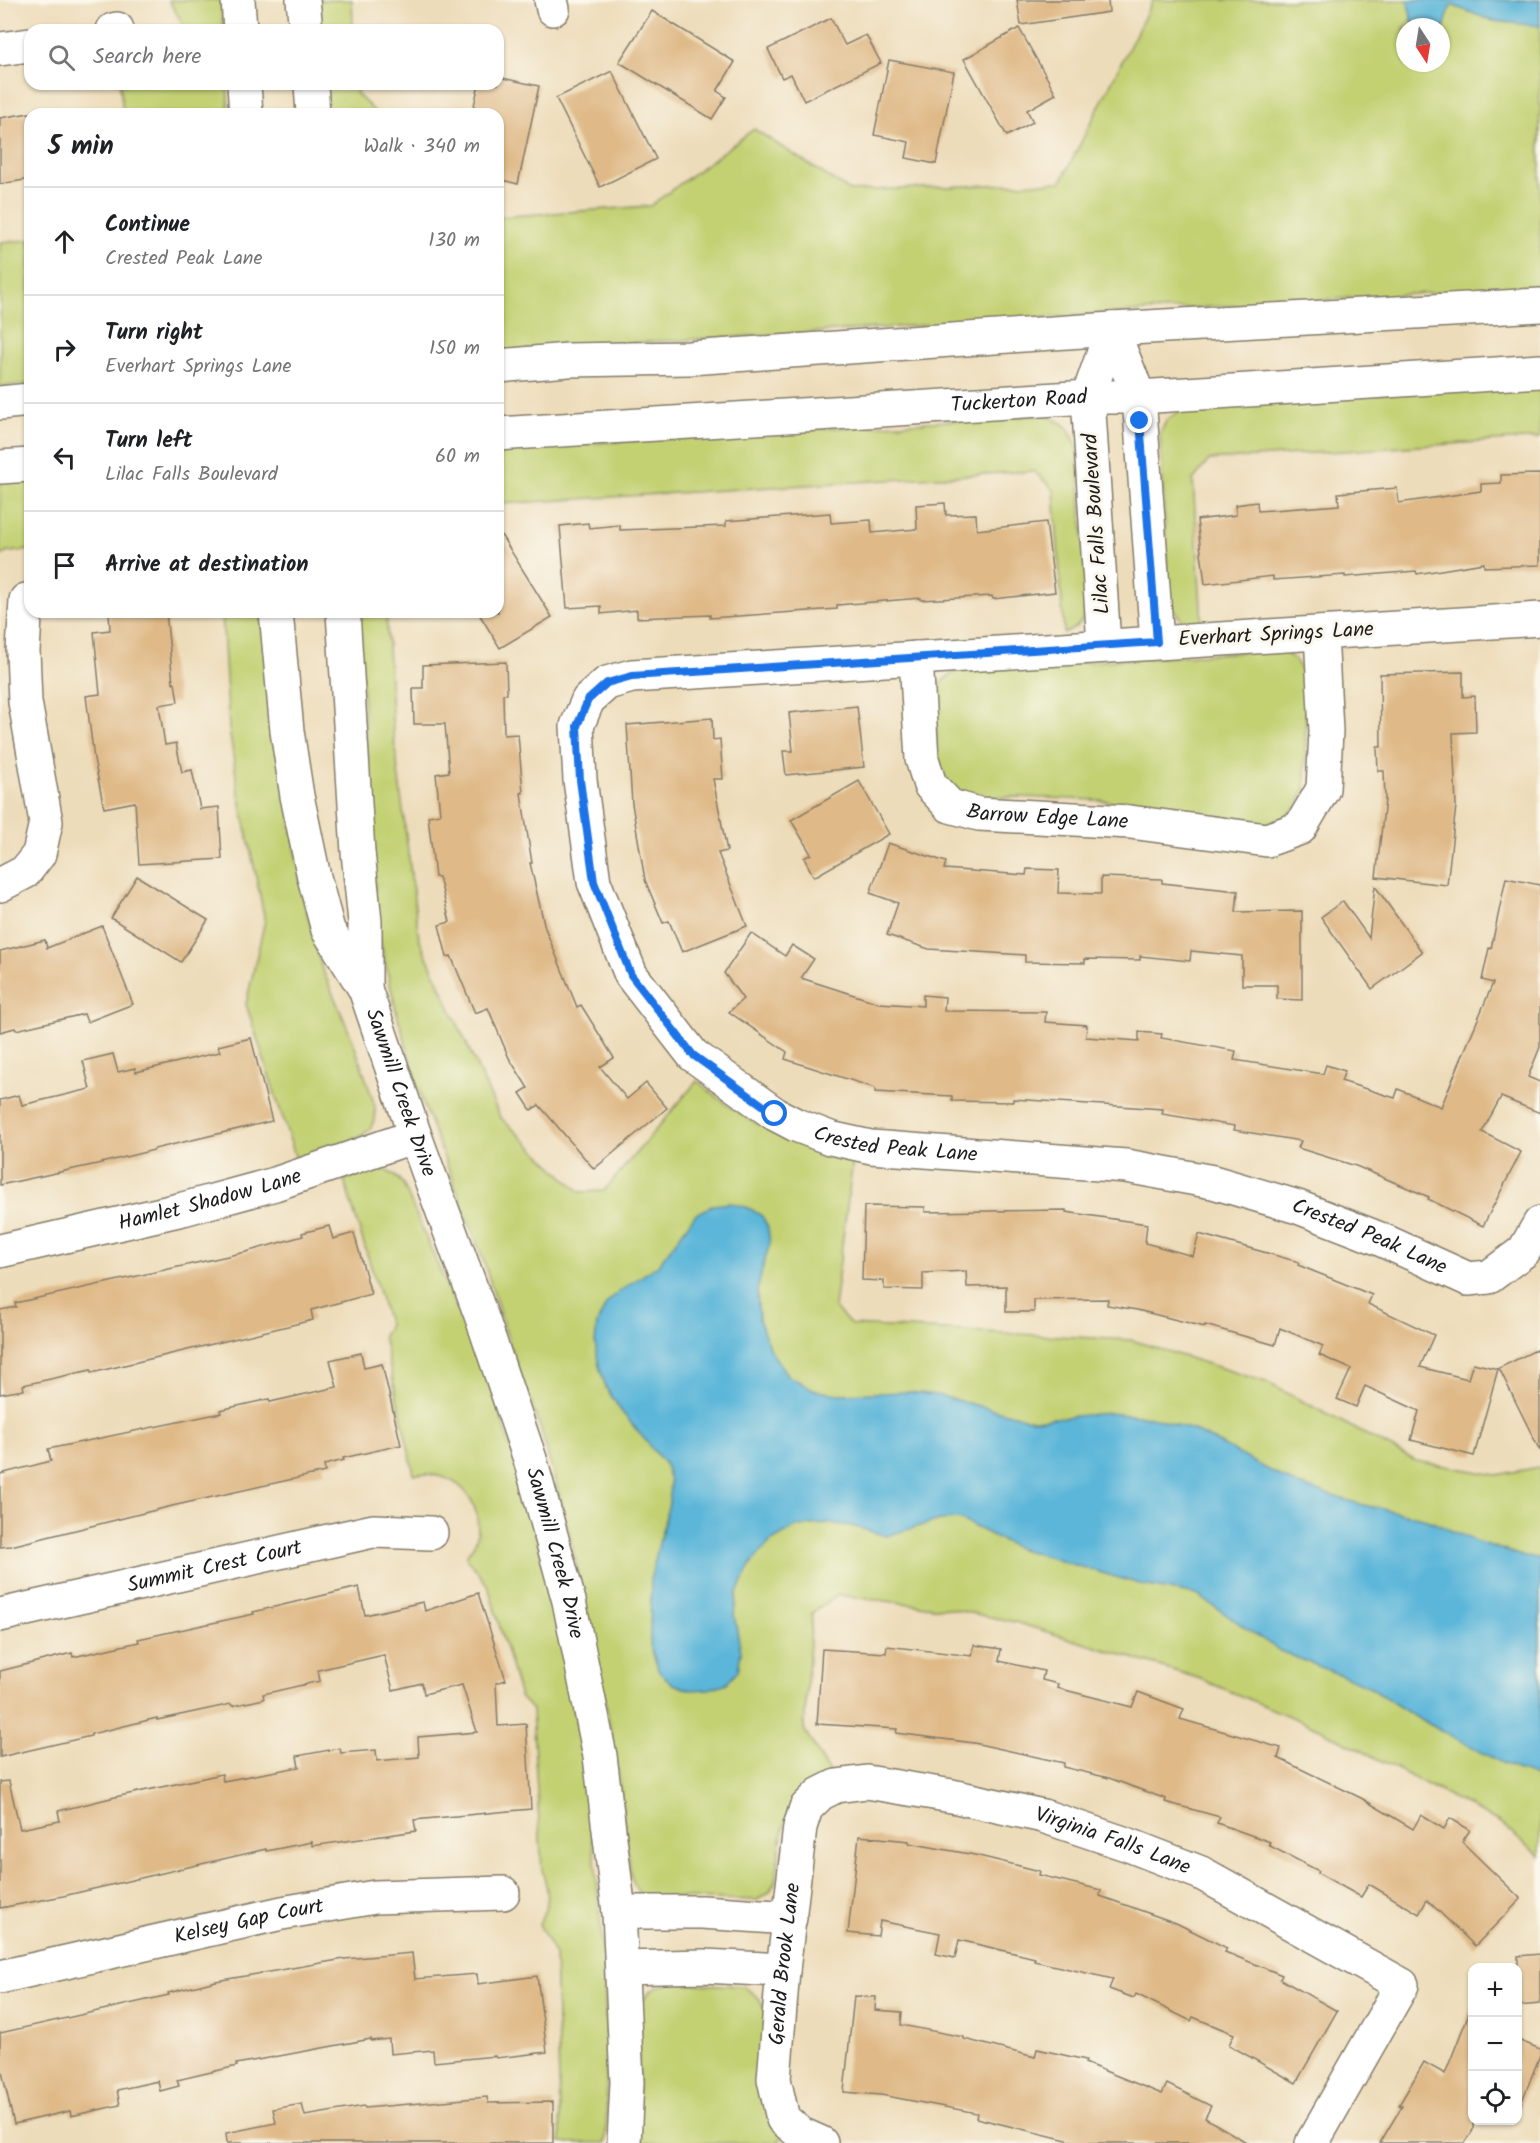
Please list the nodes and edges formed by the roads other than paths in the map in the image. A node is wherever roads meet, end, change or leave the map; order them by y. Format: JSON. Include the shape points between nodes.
{"nodes":[{"id":1,"x":238,"y":0,"type":"edge"},
{"id":2,"x":303,"y":0,"type":"edge"},
{"id":3,"x":240,"y":24,"type":"edge"},
{"id":4,"x":305,"y":24,"type":"edge"},
{"id":5,"x":24,"y":46,"type":"edge"},
{"id":6,"x":0,"y":49,"type":"edge"},
{"id":7,"x":244,"y":90,"type":"edge"},
{"id":8,"x":311,"y":90,"type":"edge"},
{"id":9,"x":246,"y":108,"type":"edge"},
{"id":10,"x":313,"y":108,"type":"edge"},
{"id":11,"x":1540,"y":305,"type":"edge"},
{"id":12,"x":1112,"y":329,"type":"junction"},
{"id":13,"x":504,"y":365,"type":"edge"},
{"id":14,"x":1540,"y":371,"type":"edge"},
{"id":15,"x":1088,"y":397,"type":"junction"},
{"id":16,"x":1138,"y":397,"type":"junction"},
{"id":17,"x":24,"y":401,"type":"edge"},
{"id":18,"x":0,"y":403,"type":"edge"},
{"id":19,"x":504,"y":434,"type":"edge"},
{"id":20,"x":24,"y":465,"type":"edge"},
{"id":21,"x":0,"y":467,"type":"edge"},
{"id":22,"x":25,"y":618,"type":"edge"},
{"id":23,"x":277,"y":618,"type":"edge"},
{"id":24,"x":343,"y":618,"type":"edge"},
{"id":25,"x":1540,"y":619,"type":"edge"},
{"id":26,"x":1321,"y":633,"type":"junction"},
{"id":27,"x":1157,"y":642,"type":"junction"},
{"id":28,"x":1104,"y":645,"type":"junction"},
{"id":29,"x":916,"y":658,"type":"junction"},
{"id":30,"x":588,"y":700,"type":"joint"},
{"id":31,"x":0,"y":885,"type":"edge"},
{"id":32,"x":365,"y":989,"type":"junction"},
{"id":33,"x":415,"y":1136,"type":"junction"},
{"id":34,"x":1540,"y":1223,"type":"edge"},
{"id":35,"x":0,"y":1251,"type":"edge"},
{"id":36,"x":431,"y":1533,"type":"dead end"},
{"id":37,"x":0,"y":1615,"type":"edge"},
{"id":38,"x":806,"y":1808,"type":"joint"},
{"id":39,"x":503,"y":1893,"type":"dead end"},
{"id":40,"x":619,"y":1912,"type":"junction"},
{"id":41,"x":790,"y":1918,"type":"junction"},
{"id":42,"x":622,"y":1968,"type":"junction"},
{"id":43,"x":783,"y":1970,"type":"junction"},
{"id":44,"x":0,"y":1977,"type":"edge"},
{"id":45,"x":624,"y":2143,"type":"edge"},
{"id":46,"x":821,"y":2143,"type":"edge"},
{"id":47,"x":1312,"y":2143,"type":"edge"}],
"edges":[{"from":1,"to":3,"type":"street"},
{"from":2,"to":4,"type":"street"},
{"from":5,"to":6,"type":"street"},
{"from":7,"to":9,"type":"street"},
{"from":8,"to":10,"type":"street"},
{"from":11,"to":12,"type":"street"},
{"from":12,"to":13,"type":"street","via":[[689,358]]},
{"from":12,"to":15,"type":"street","name":"Lilac Falls Boulevard"},
{"from":12,"to":16,"type":"street"},
{"from":14,"to":16,"type":"street","name":"Tuckerton Road"},
{"from":15,"to":16,"type":"street","name":"Tuckerton Road"},
{"from":15,"to":19,"type":"street","name":"Tuckerton Road"},
{"from":15,"to":28,"type":"street","name":"Lilac Falls Boulevard"},
{"from":16,"to":27,"type":"street"},
{"from":17,"to":18,"type":"street"},
{"from":20,"to":21,"type":"street"},
{"from":22,"to":31,"type":"street","via":[[26,702],[46,822],[39,854],[25,872]]},
{"from":23,"to":32,"type":"street","name":"Sawmill Creek Drive","via":[[287,731],[314,877],[328,930]]},
{"from":24,"to":32,"type":"street","name":"Sawmill Creek Drive","via":[[365,922]]},
{"from":25,"to":26,"type":"street","name":"Everhart Springs Lane"},
{"from":26,"to":27,"type":"street","name":"Everhart Springs Lane"},
{"from":26,"to":29,"type":"street","name":"Barrow Edge Lane","via":[[1326,731],[1323,789],[1300,828],[1267,840],[1130,822],[979,814],[950,806],[930,784],[922,759]]},
{"from":27,"to":28,"type":"street","name":"Everhart Springs Lane"},
{"from":28,"to":29,"type":"street","name":"Everhart Springs Lane"},
{"from":29,"to":30,"type":"street","name":"Everhart Springs Lane","via":[[632,676],[607,683]]},
{"from":30,"to":34,"type":"street","name":"Crested Peak Lane","via":[[577,726],[594,882],[631,975],[693,1055],[775,1114],[830,1138],[871,1147],[1126,1166],[1213,1182],[1298,1207],[1468,1279],[1489,1277],[1524,1251]]},
{"from":32,"to":33,"type":"street","name":"Sawmill Creek Drive"},
{"from":33,"to":35,"type":"street","name":"Hamlet Shadow Lane","via":[[275,1184]]},
{"from":33,"to":40,"type":"street","name":"Sawmill Creek Drive","via":[[530,1459],[569,1601],[600,1756]]},
{"from":36,"to":37,"type":"street","name":"Summit Crest Court","via":[[373,1531]]},
{"from":38,"to":41,"type":"street","name":"Gerald Brook Lane","via":[[800,1827]]},
{"from":38,"to":47,"type":"street","name":"Virginia Falls Lane","via":[[820,1794],[836,1786],[867,1782],[1043,1816],[1201,1873],[1402,1985]]},
{"from":39,"to":44,"type":"street","name":"Kelsey Gap Court","via":[[375,1896],[282,1913]]},
{"from":40,"to":41,"type":"street"},
{"from":40,"to":42,"type":"street","name":"Sawmill Creek Drive"},
{"from":41,"to":43,"type":"street","name":"Gerald Brook Lane"},
{"from":42,"to":43,"type":"street","via":[[704,1966]]},
{"from":42,"to":45,"type":"street","name":"Sawmill Creek Drive","via":[[627,2082]]},
{"from":43,"to":46,"type":"street","name":"Gerald Brook Lane","via":[[774,2079],[783,2119],[801,2134]]}]}
